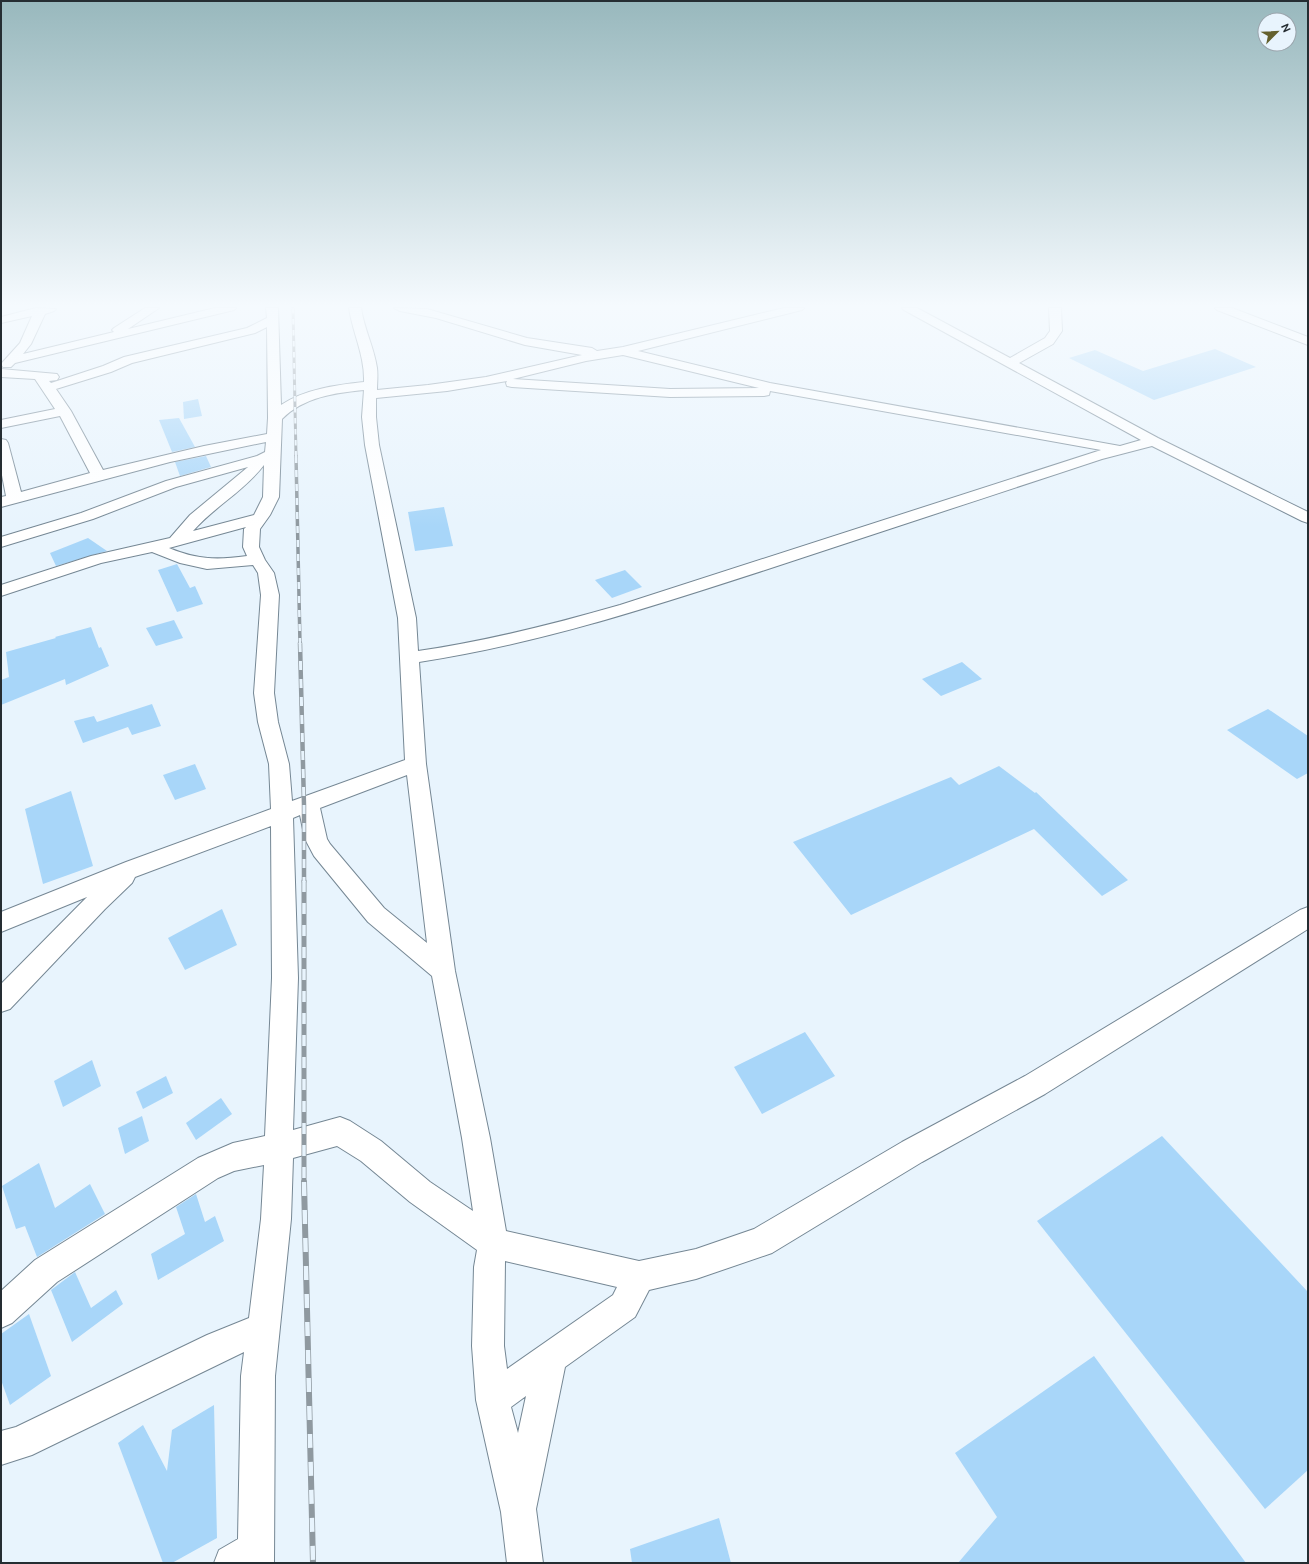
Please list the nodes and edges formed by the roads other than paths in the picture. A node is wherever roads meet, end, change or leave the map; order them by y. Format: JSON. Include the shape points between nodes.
{"nodes":[{"id":1,"x":41,"y":381,"type":"edge"},
{"id":2,"x":274,"y":381,"type":"edge"},
{"id":3,"x":370,"y":381,"type":"edge"},
{"id":4,"x":485,"y":381,"type":"joint"},
{"id":5,"x":749,"y":381,"type":"edge"},
{"id":6,"x":1043,"y":381,"type":"edge"},
{"id":7,"x":370,"y":390,"type":"junction"},
{"id":8,"x":787,"y":390,"type":"junction"},
{"id":9,"x":64,"y":411,"type":"junction"},
{"id":10,"x":275,"y":418,"type":"junction"},
{"id":11,"x":1,"y":424,"type":"edge"},
{"id":12,"x":1153,"y":441,"type":"junction"},
{"id":13,"x":1,"y":443,"type":"edge"},
{"id":14,"x":269,"y":450,"type":"junction"},
{"id":15,"x":1122,"y":450,"type":"junction"},
{"id":16,"x":98,"y":475,"type":"junction"},
{"id":17,"x":7,"y":500,"type":"edge"},
{"id":18,"x":260,"y":518,"type":"junction"},
{"id":19,"x":1308,"y":518,"type":"edge"},
{"id":20,"x":176,"y":541,"type":"junction"},
{"id":21,"x":1,"y":542,"type":"edge"},
{"id":22,"x":154,"y":547,"type":"junction"},
{"id":23,"x":257,"y":560,"type":"junction"},
{"id":24,"x":1,"y":591,"type":"edge"},
{"id":25,"x":409,"y":658,"type":"junction"},
{"id":26,"x":416,"y":764,"type":"junction"},
{"id":27,"x":295,"y":808,"type":"junction"},
{"id":28,"x":134,"y":868,"type":"junction"},
{"id":29,"x":1308,"y":917,"type":"edge"},
{"id":30,"x":1,"y":922,"type":"edge"},
{"id":31,"x":443,"y":970,"type":"junction"},
{"id":32,"x":4,"y":993,"type":"edge"},
{"id":33,"x":279,"y":1146,"type":"junction"},
{"id":34,"x":493,"y":1243,"type":"junction"},
{"id":35,"x":640,"y":1277,"type":"junction"},
{"id":36,"x":1,"y":1312,"type":"edge"},
{"id":37,"x":263,"y":1328,"type":"junction"},
{"id":38,"x":551,"y":1357,"type":"junction"},
{"id":39,"x":492,"y":1400,"type":"junction"},
{"id":40,"x":1,"y":1448,"type":"edge"},
{"id":41,"x":519,"y":1512,"type":"junction"},
{"id":42,"x":248,"y":1558,"type":"edge"},
{"id":43,"x":525,"y":1563,"type":"edge"}],
"edges":[{"from":1,"to":9,"type":"street"},
{"from":2,"to":10,"type":"street"},
{"from":3,"to":7,"type":"street"},
{"from":4,"to":7,"type":"street","via":[[446,388]]},
{"from":4,"to":8,"type":"street","via":[[644,392],[733,394]]},
{"from":5,"to":8,"type":"street"},
{"from":6,"to":12,"type":"street"},
{"from":7,"to":10,"type":"street","via":[[339,389],[304,399],[287,407]]},
{"from":7,"to":25,"type":"street","via":[[372,445],[407,618]]},
{"from":8,"to":15,"type":"street"},
{"from":9,"to":11,"type":"street"},
{"from":9,"to":16,"type":"street"},
{"from":10,"to":14,"type":"street"},
{"from":12,"to":15,"type":"street"},
{"from":12,"to":19,"type":"street"},
{"from":13,"to":17,"type":"street","via":[[12,484]]},
{"from":14,"to":16,"type":"street","via":[[195,451]]},
{"from":14,"to":18,"type":"street","via":[[271,497]]},
{"from":14,"to":20,"type":"street","via":[[251,473],[196,518]]},
{"from":14,"to":21,"type":"street","via":[[87,516]]},
{"from":15,"to":25,"type":"street","via":[[1083,460],[584,622],[451,653]]},
{"from":16,"to":17,"type":"street"},
{"from":18,"to":20,"type":"street"},
{"from":18,"to":23,"type":"street","via":[[252,529],[251,546]]},
{"from":20,"to":22,"type":"street"},
{"from":22,"to":23,"type":"street","via":[[187,560],[207,564]]},
{"from":22,"to":24,"type":"street","via":[[96,559]]},
{"from":23,"to":27,"type":"street","via":[[266,573],[270,595],[264,693],[268,722],[279,764]]},
{"from":25,"to":26,"type":"street"},
{"from":26,"to":27,"type":"street"},
{"from":26,"to":31,"type":"street"},
{"from":27,"to":28,"type":"street"},
{"from":27,"to":31,"type":"street","via":[[322,850],[376,915]]},
{"from":27,"to":33,"type":"street"},
{"from":28,"to":30,"type":"street"},
{"from":28,"to":32,"type":"street"},
{"from":29,"to":35,"type":"street","via":[[1035,1085],[912,1152],[761,1242],[696,1264]]},
{"from":31,"to":34,"type":"street","via":[[476,1138]]},
{"from":33,"to":34,"type":"street","via":[[340,1131],[371,1151],[420,1192]]},
{"from":33,"to":36,"type":"street","via":[[233,1158],[208,1168],[46,1271]]},
{"from":33,"to":37,"type":"street","via":[[276,1219]]},
{"from":34,"to":35,"type":"street"},
{"from":34,"to":39,"type":"street","via":[[489,1267],[488,1346]]},
{"from":35,"to":38,"type":"street","via":[[624,1306]]},
{"from":37,"to":40,"type":"street","via":[[20,1443]]},
{"from":37,"to":42,"type":"street"},
{"from":38,"to":39,"type":"street"},
{"from":38,"to":41,"type":"street"},
{"from":39,"to":41,"type":"street"},
{"from":41,"to":43,"type":"street"}]}
